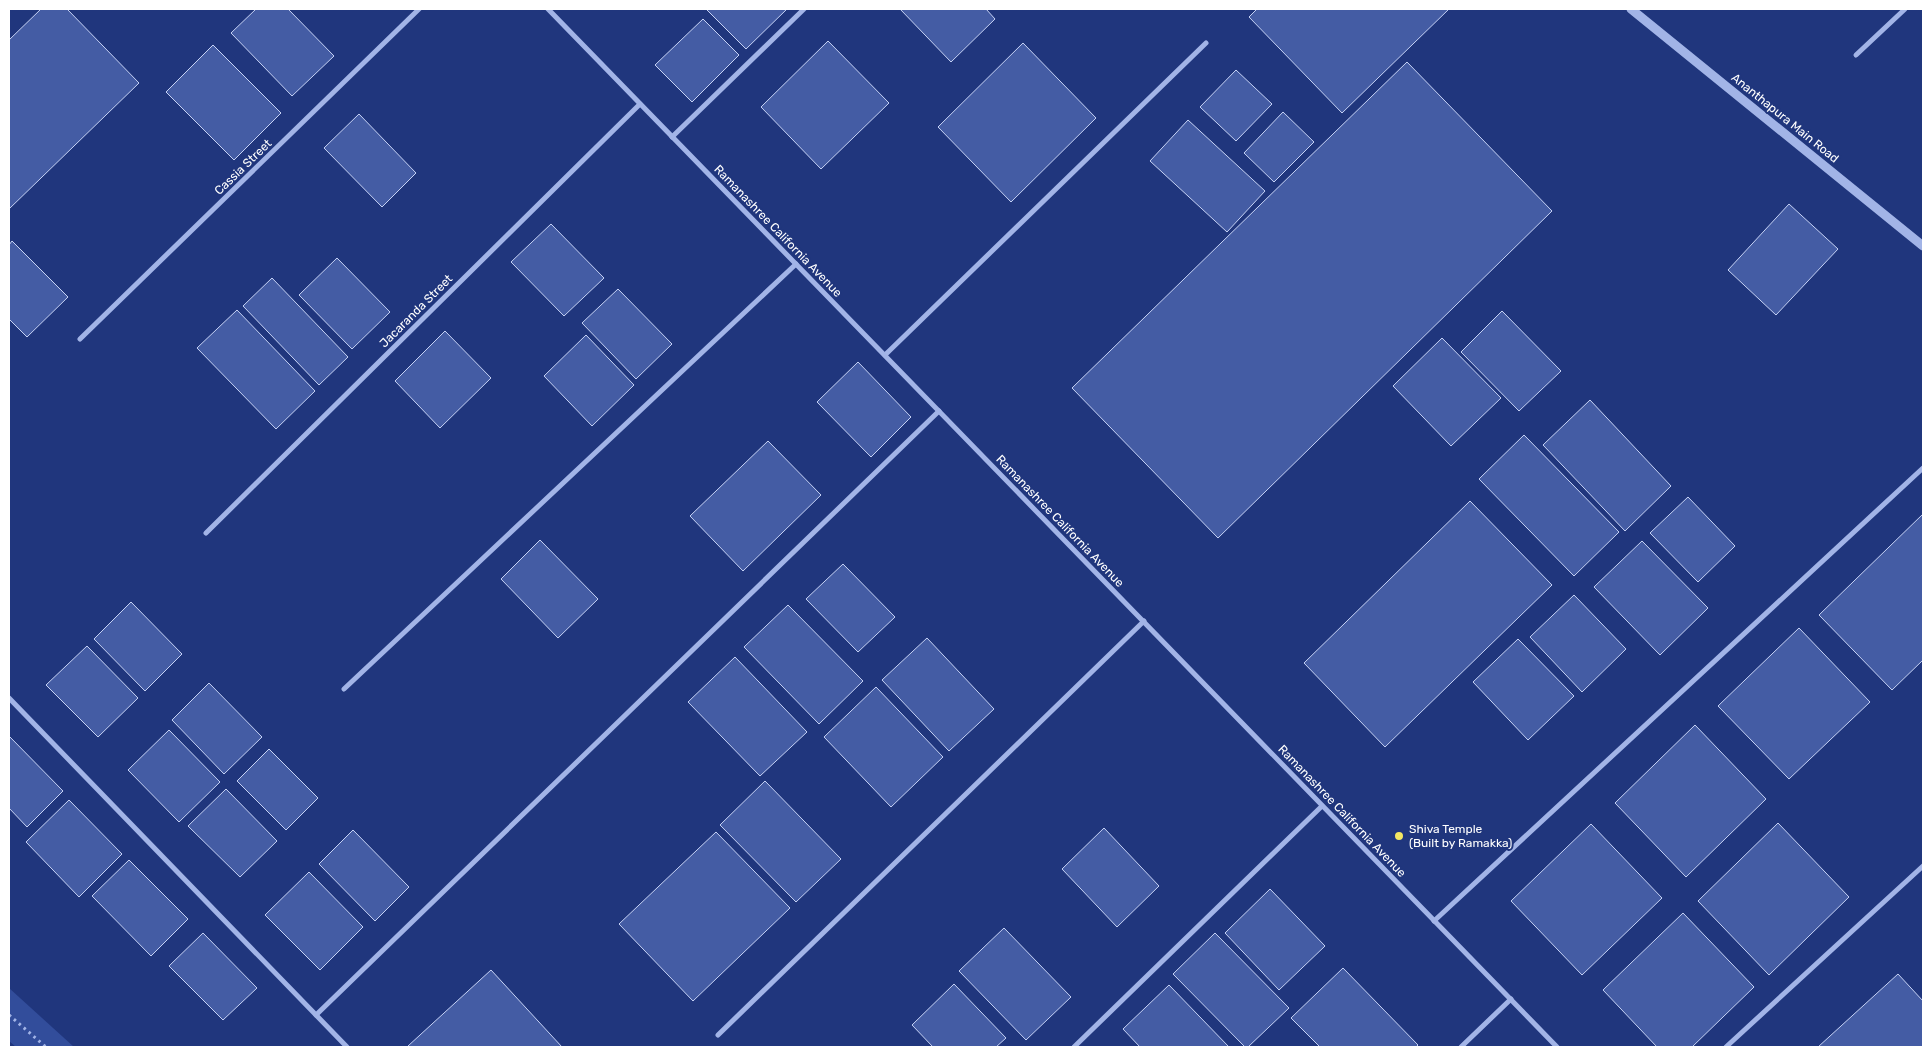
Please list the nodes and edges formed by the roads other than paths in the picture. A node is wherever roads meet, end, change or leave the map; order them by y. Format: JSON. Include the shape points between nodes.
{"nodes":[{"id":1,"x":419,"y":9,"type":"edge"},
{"id":2,"x":548,"y":9,"type":"edge"},
{"id":3,"x":804,"y":9,"type":"edge"},
{"id":4,"x":1904,"y":9,"type":"edge"},
{"id":5,"x":1638,"y":11,"type":"edge"},
{"id":6,"x":1206,"y":43,"type":"dead end"},
{"id":7,"x":1856,"y":55,"type":"dead end"},
{"id":8,"x":640,"y":104,"type":"junction"},
{"id":9,"x":672,"y":137,"type":"junction"},
{"id":10,"x":1923,"y":246,"type":"edge"},
{"id":11,"x":796,"y":264,"type":"junction"},
{"id":12,"x":80,"y":339,"type":"dead end"},
{"id":13,"x":885,"y":355,"type":"junction"},
{"id":14,"x":939,"y":411,"type":"junction"},
{"id":15,"x":1923,"y":468,"type":"edge"},
{"id":16,"x":206,"y":533,"type":"dead end"},
{"id":17,"x":1144,"y":621,"type":"junction"},
{"id":18,"x":344,"y":689,"type":"dead end"},
{"id":19,"x":9,"y":698,"type":"edge"},
{"id":20,"x":1322,"y":806,"type":"junction"},
{"id":21,"x":1923,"y":866,"type":"edge"},
{"id":22,"x":1434,"y":921,"type":"junction"},
{"id":23,"x":1511,"y":999,"type":"junction"},
{"id":24,"x":316,"y":1015,"type":"junction"},
{"id":25,"x":718,"y":1035,"type":"dead end"},
{"id":26,"x":347,"y":1047,"type":"edge"},
{"id":27,"x":1074,"y":1047,"type":"edge"},
{"id":28,"x":1461,"y":1047,"type":"edge"},
{"id":29,"x":1557,"y":1047,"type":"edge"},
{"id":30,"x":1726,"y":1047,"type":"edge"}],
"edges":[{"from":1,"to":12,"type":"street","name":"Cassia Street"},
{"from":2,"to":8,"type":"street","name":"Ramanashree California Avenue"},
{"from":3,"to":9,"type":"street"},
{"from":4,"to":7,"type":"street"},
{"from":5,"to":10,"type":"street","name":"Ananthapura Main Road"},
{"from":6,"to":13,"type":"street"},
{"from":8,"to":9,"type":"street","name":"Ramanashree California Avenue"},
{"from":8,"to":16,"type":"street","name":"Jacaranda Street"},
{"from":9,"to":11,"type":"street","name":"Ramanashree California Avenue"},
{"from":11,"to":13,"type":"street","name":"Ramanashree California Avenue"},
{"from":11,"to":18,"type":"street"},
{"from":13,"to":14,"type":"street","name":"Ramanashree California Avenue"},
{"from":14,"to":17,"type":"street","name":"Ramanashree California Avenue"},
{"from":14,"to":24,"type":"street"},
{"from":15,"to":22,"type":"street"},
{"from":17,"to":20,"type":"street","name":"Ramanashree California Avenue"},
{"from":17,"to":25,"type":"street"},
{"from":19,"to":24,"type":"street"},
{"from":20,"to":22,"type":"street","name":"Ramanashree California Avenue"},
{"from":20,"to":27,"type":"street"},
{"from":21,"to":30,"type":"street"},
{"from":22,"to":23,"type":"street","name":"Ramanashree California Avenue"},
{"from":23,"to":28,"type":"street"},
{"from":23,"to":29,"type":"street","name":"Ramanashree California Avenue"},
{"from":24,"to":26,"type":"street"}]}
